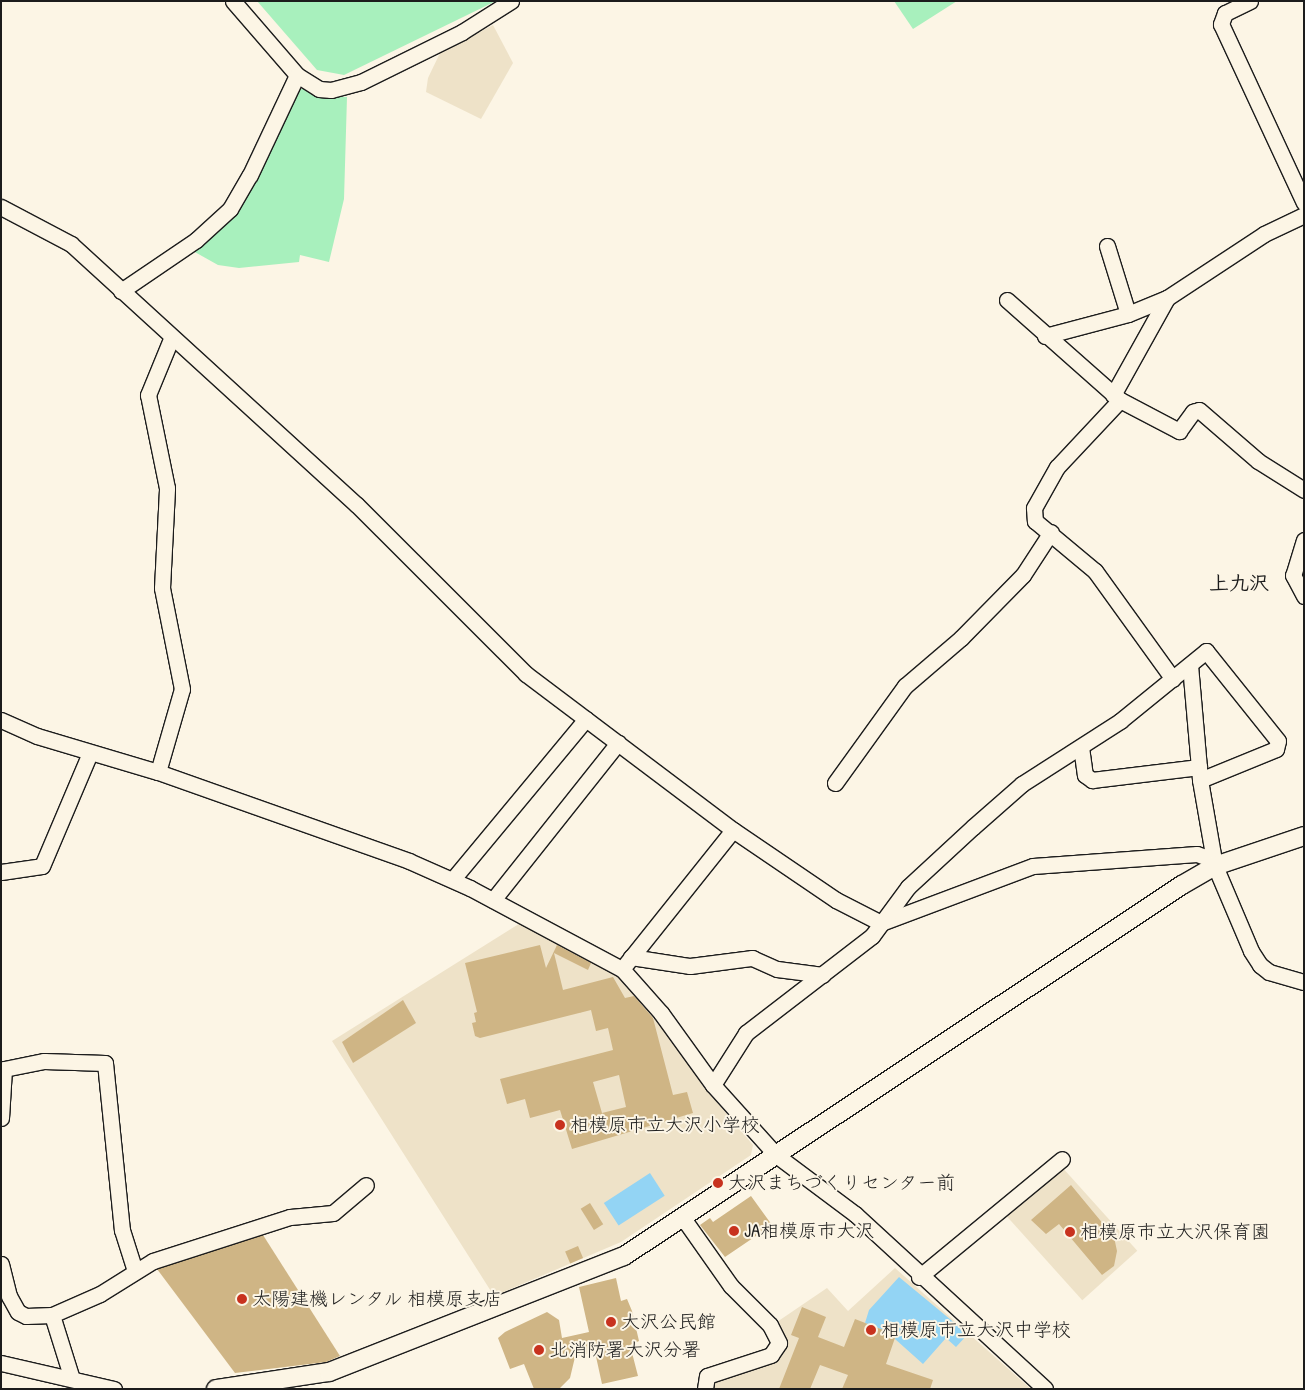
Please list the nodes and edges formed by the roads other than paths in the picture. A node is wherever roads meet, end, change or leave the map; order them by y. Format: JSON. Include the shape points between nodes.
{"nodes":[{"id":1,"x":233,"y":1,"type":"edge"},
{"id":2,"x":511,"y":1,"type":"edge"},
{"id":3,"x":1250,"y":1,"type":"edge"},
{"id":4,"x":297,"y":74,"type":"junction"},
{"id":5,"x":1304,"y":203,"type":"edge"},
{"id":6,"x":1,"y":207,"type":"edge"},
{"id":7,"x":1304,"y":215,"type":"edge"},
{"id":8,"x":1108,"y":246,"type":"dead end"},
{"id":9,"x":121,"y":292,"type":"junction"},
{"id":10,"x":1167,"y":298,"type":"junction"},
{"id":11,"x":1007,"y":300,"type":"dead end"},
{"id":12,"x":1128,"y":314,"type":"junction"},
{"id":13,"x":1045,"y":336,"type":"junction"},
{"id":14,"x":171,"y":339,"type":"junction"},
{"id":15,"x":1116,"y":397,"type":"junction"},
{"id":16,"x":1304,"y":490,"type":"edge"},
{"id":17,"x":1051,"y":532,"type":"junction"},
{"id":18,"x":1304,"y":540,"type":"edge"},
{"id":19,"x":1304,"y":596,"type":"edge"},
{"id":20,"x":1190,"y":665,"type":"junction"},
{"id":21,"x":1173,"y":679,"type":"junction"},
{"id":22,"x":586,"y":719,"type":"junction"},
{"id":23,"x":1,"y":720,"type":"edge"},
{"id":24,"x":618,"y":743,"type":"junction"},
{"id":25,"x":1081,"y":747,"type":"junction"},
{"id":26,"x":90,"y":752,"type":"junction"},
{"id":27,"x":158,"y":772,"type":"junction"},
{"id":28,"x":1199,"y":773,"type":"junction"},
{"id":29,"x":835,"y":783,"type":"dead end"},
{"id":30,"x":733,"y":830,"type":"junction"},
{"id":31,"x":1304,"y":836,"type":"edge"},
{"id":32,"x":1216,"y":866,"type":"junction"},
{"id":33,"x":1,"y":872,"type":"edge"},
{"id":34,"x":453,"y":879,"type":"junction"},
{"id":35,"x":493,"y":900,"type":"junction"},
{"id":36,"x":881,"y":923,"type":"junction"},
{"id":37,"x":627,"y":963,"type":"junction"},
{"id":38,"x":822,"y":975,"type":"junction"},
{"id":39,"x":1304,"y":982,"type":"edge"},
{"id":40,"x":714,"y":1085,"type":"junction"},
{"id":41,"x":1,"y":1118,"type":"edge"},
{"id":42,"x":776,"y":1155,"type":"junction"},
{"id":43,"x":1062,"y":1159,"type":"dead end"},
{"id":44,"x":366,"y":1185,"type":"dead end"},
{"id":45,"x":683,"y":1218,"type":"junction"},
{"id":46,"x":1,"y":1264,"type":"edge"},
{"id":47,"x":135,"y":1271,"type":"junction"},
{"id":48,"x":919,"y":1277,"type":"junction"},
{"id":49,"x":3,"y":1282,"type":"edge"},
{"id":50,"x":52,"y":1315,"type":"junction"},
{"id":51,"x":1,"y":1363,"type":"edge"},
{"id":52,"x":72,"y":1379,"type":"junction"},
{"id":53,"x":114,"y":1389,"type":"edge"},
{"id":54,"x":216,"y":1389,"type":"edge"},
{"id":55,"x":705,"y":1389,"type":"edge"},
{"id":56,"x":1045,"y":1389,"type":"edge"}],
"edges":[{"from":1,"to":4,"type":"street"},
{"from":2,"to":4,"type":"street","via":[[462,32],[351,86],[319,89]]},
{"from":3,"to":5,"type":"street","via":[[1225,13],[1220,17],[1221,24]]},
{"from":4,"to":9,"type":"street","via":[[250,176],[230,210],[196,240]]},
{"from":6,"to":9,"type":"street","via":[[71,244]]},
{"from":7,"to":10,"type":"street","via":[[1264,234]]},
{"from":8,"to":12,"type":"street"},
{"from":9,"to":14,"type":"street"},
{"from":10,"to":12,"type":"street"},
{"from":10,"to":15,"type":"street"},
{"from":11,"to":13,"type":"street"},
{"from":12,"to":13,"type":"street"},
{"from":13,"to":15,"type":"street"},
{"from":14,"to":22,"type":"street","via":[[357,505],[526,674]]},
{"from":14,"to":27,"type":"street","via":[[148,395],[166,488],[162,588],[182,690]]},
{"from":15,"to":16,"type":"street","via":[[1179,431],[1193,412],[1199,410],[1258,461]]},
{"from":15,"to":17,"type":"street","via":[[1057,467],[1034,508],[1036,521]]},
{"from":17,"to":21,"type":"street","via":[[1095,571]]},
{"from":17,"to":29,"type":"street","via":[[1023,575],[961,638],[905,686]]},
{"from":18,"to":19,"type":"street","via":[[1293,575]]},
{"from":20,"to":21,"type":"street"},
{"from":20,"to":28,"type":"street"},
{"from":20,"to":28,"type":"street","via":[[1206,651],[1278,741],[1276,749]]},
{"from":21,"to":25,"type":"street"},
{"from":22,"to":24,"type":"street"},
{"from":22,"to":34,"type":"street"},
{"from":23,"to":26,"type":"street"},
{"from":24,"to":30,"type":"street"},
{"from":24,"to":35,"type":"street"},
{"from":25,"to":28,"type":"street","via":[[1085,775],[1092,780]]},
{"from":25,"to":36,"type":"street","via":[[1022,784],[973,827],[908,887]]},
{"from":26,"to":27,"type":"street"},
{"from":26,"to":33,"type":"street","via":[[42,866]]},
{"from":27,"to":34,"type":"street"},
{"from":28,"to":32,"type":"street"},
{"from":30,"to":36,"type":"street","via":[[836,900]]},
{"from":30,"to":37,"type":"street"},
{"from":31,"to":32,"type":"street"},
{"from":32,"to":36,"type":"street","via":[[1205,855],[1182,852],[1033,866]]},
{"from":32,"to":39,"type":"street","via":[[1251,951],[1260,965],[1269,972]]},
{"from":32,"to":42,"type":"street"},
{"from":34,"to":35,"type":"street"},
{"from":35,"to":37,"type":"street"},
{"from":36,"to":38,"type":"street","via":[[872,936]]},
{"from":37,"to":38,"type":"street","via":[[690,966],[752,958],[778,969]]},
{"from":37,"to":40,"type":"street"},
{"from":38,"to":40,"type":"street","via":[[746,1033]]},
{"from":40,"to":42,"type":"street"},
{"from":41,"to":47,"type":"street","via":[[4,1069],[44,1061],[105,1063],[122,1230]]},
{"from":42,"to":45,"type":"street"},
{"from":42,"to":48,"type":"street","via":[[855,1214]]},
{"from":43,"to":48,"type":"street"},
{"from":44,"to":47,"type":"street","via":[[333,1213],[290,1217],[229,1234]]},
{"from":45,"to":54,"type":"street","via":[[624,1256],[348,1366],[311,1376]]},
{"from":45,"to":55,"type":"street","via":[[731,1286],[770,1325],[779,1343],[771,1355],[707,1376]]},
{"from":46,"to":49,"type":"street"},
{"from":47,"to":50,"type":"street","via":[[100,1294]]},
{"from":48,"to":56,"type":"street"},
{"from":49,"to":50,"type":"street","via":[[18,1312],[26,1316]]},
{"from":50,"to":52,"type":"street"},
{"from":51,"to":52,"type":"street"},
{"from":52,"to":53,"type":"street"}]}
